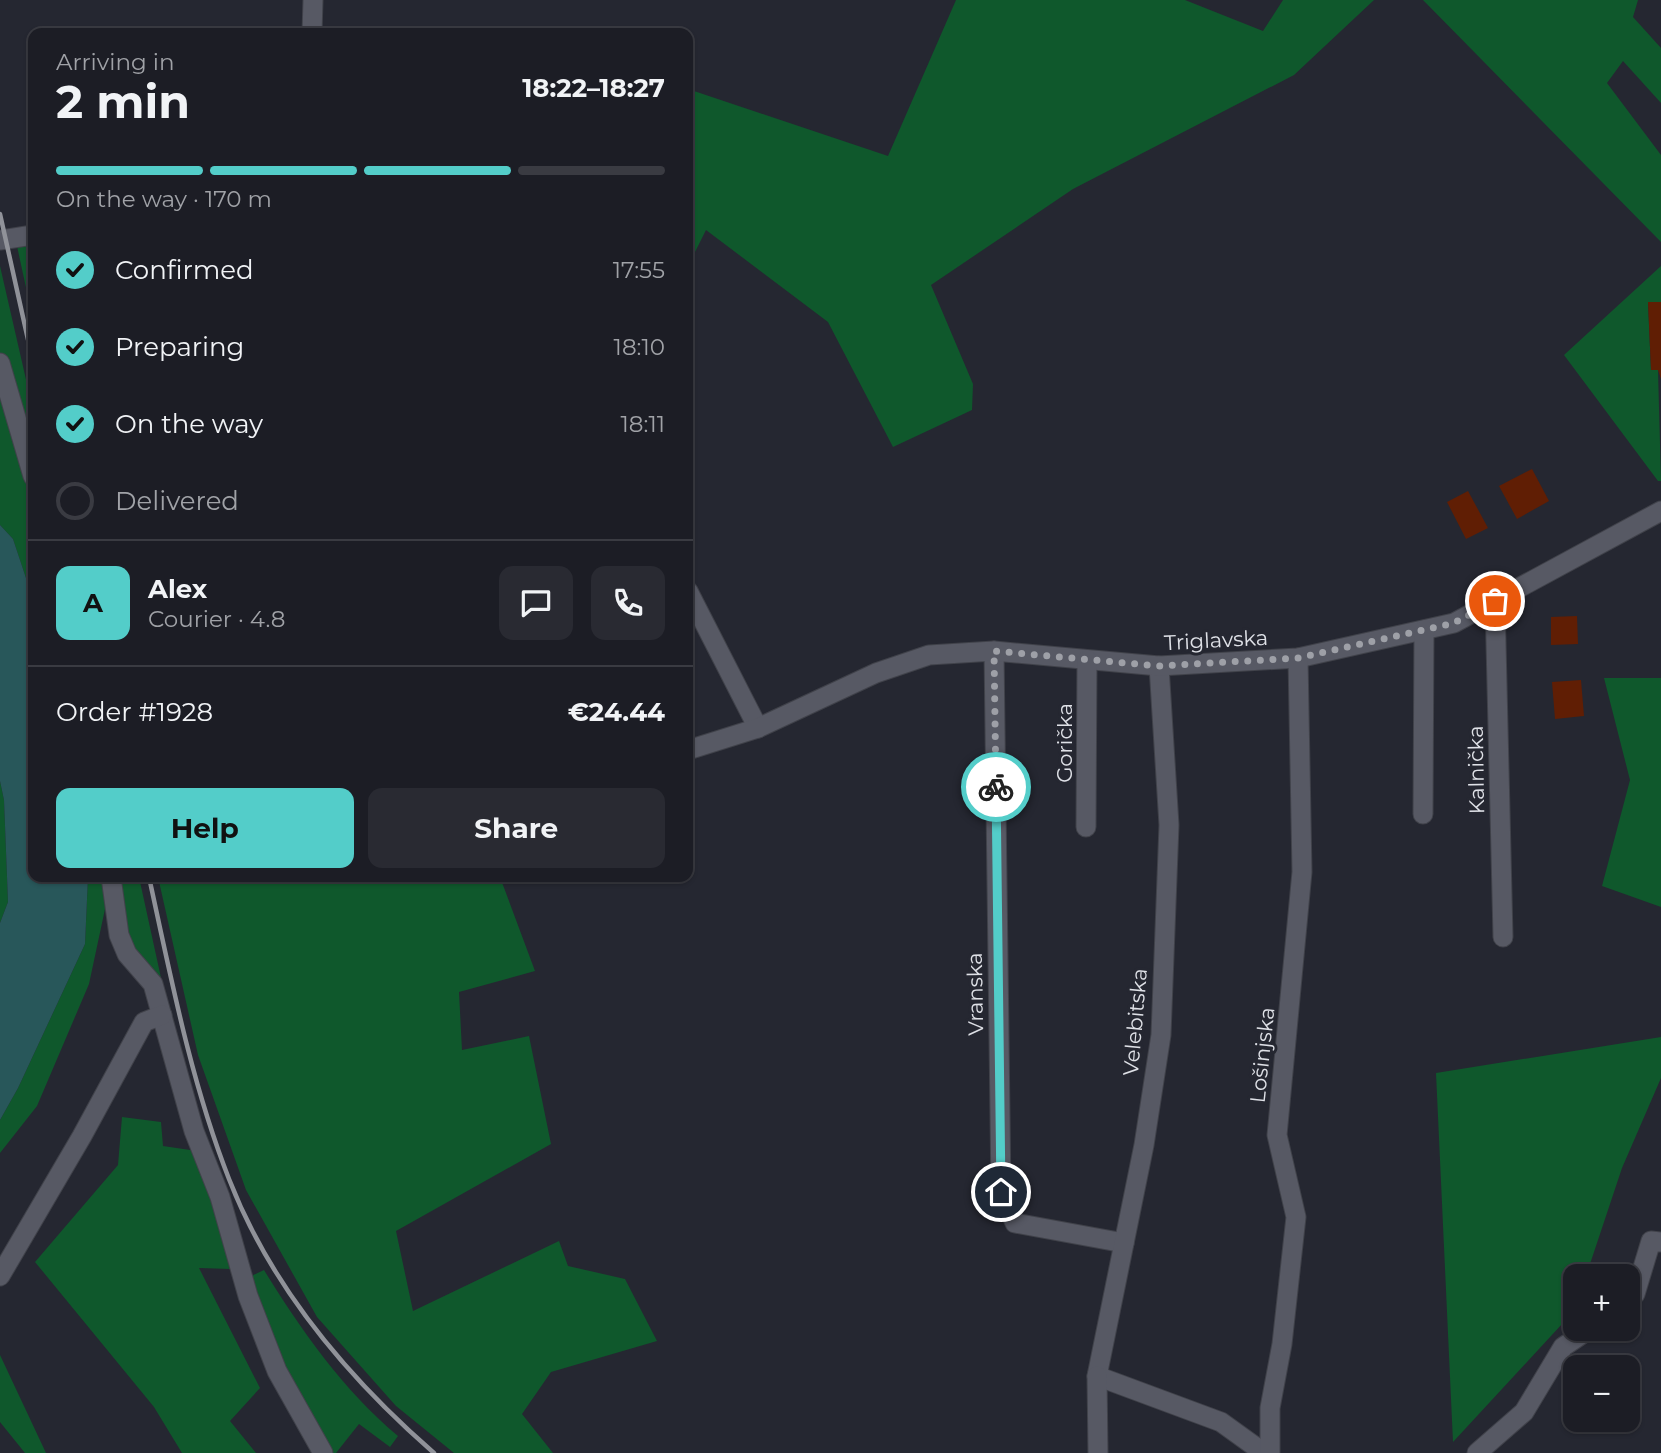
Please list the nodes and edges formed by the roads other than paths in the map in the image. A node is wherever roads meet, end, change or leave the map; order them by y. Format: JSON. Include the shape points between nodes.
{"nodes":[{"id":1,"x":313,"y":0,"type":"edge"},
{"id":2,"x":312,"y":28,"type":"edge"},
{"id":3,"x":28,"y":236,"type":"edge"},
{"id":4,"x":0,"y":240,"type":"edge"},
{"id":5,"x":0,"y":363,"type":"edge"},
{"id":6,"x":28,"y":459,"type":"edge"},
{"id":7,"x":1661,"y":511,"type":"edge"},
{"id":8,"x":693,"y":601,"type":"edge"},
{"id":9,"x":1495,"y":601,"type":"junction"},
{"id":10,"x":1424,"y":630,"type":"junction"},
{"id":11,"x":994,"y":651,"type":"junction"},
{"id":12,"x":1298,"y":658,"type":"junction"},
{"id":13,"x":1087,"y":660,"type":"junction"},
{"id":14,"x":1159,"y":666,"type":"junction"},
{"id":15,"x":758,"y":728,"type":"junction"},
{"id":16,"x":693,"y":748,"type":"edge"},
{"id":17,"x":1423,"y":814,"type":"dead end"},
{"id":18,"x":1086,"y":827,"type":"dead end"},
{"id":19,"x":112,"y":882,"type":"edge"},
{"id":20,"x":1503,"y":937,"type":"dead end"},
{"id":21,"x":162,"y":1016,"type":"junction"},
{"id":22,"x":1125,"y":1242,"type":"junction"},
{"id":23,"x":1661,"y":1242,"type":"edge"},
{"id":24,"x":0,"y":1276,"type":"edge"},
{"id":25,"x":1640,"y":1277,"type":"edge"},
{"id":26,"x":1572,"y":1341,"type":"edge"},
{"id":27,"x":1097,"y":1376,"type":"junction"},
{"id":28,"x":323,"y":1453,"type":"edge"},
{"id":29,"x":1098,"y":1453,"type":"edge"},
{"id":30,"x":1264,"y":1453,"type":"edge"},
{"id":31,"x":1270,"y":1453,"type":"edge"},
{"id":32,"x":1477,"y":1453,"type":"edge"}],
"edges":[{"from":1,"to":2,"type":"street"},
{"from":3,"to":4,"type":"street"},
{"from":5,"to":6,"type":"street"},
{"from":7,"to":9,"type":"street","name":"Triglavska"},
{"from":8,"to":15,"type":"street"},
{"from":9,"to":10,"type":"street","name":"Triglavska","via":[[1454,623]]},
{"from":9,"to":20,"type":"street","name":"Kalnička"},
{"from":10,"to":12,"type":"street","name":"Triglavska"},
{"from":10,"to":17,"type":"street"},
{"from":11,"to":13,"type":"street","name":"Triglavska"},
{"from":11,"to":15,"type":"street","name":"Triglavska","via":[[929,655],[876,673]]},
{"from":11,"to":22,"type":"street","name":"Vranska","via":[[1001,1192],[1015,1223]]},
{"from":12,"to":14,"type":"street","name":"Triglavska"},
{"from":12,"to":31,"type":"street","name":"Lošinjska","via":[[1302,872],[1277,1135],[1296,1217],[1270,1408]]},
{"from":13,"to":14,"type":"street","name":"Triglavska"},
{"from":13,"to":18,"type":"street","name":"Gorička"},
{"from":14,"to":22,"type":"street","name":"Velebitska","via":[[1168,825],[1161,1035]]},
{"from":15,"to":16,"type":"street","name":"Triglavska"},
{"from":19,"to":21,"type":"street","via":[[119,935],[127,954],[153,984]]},
{"from":21,"to":24,"type":"street","via":[[144,1022]]},
{"from":21,"to":28,"type":"street","via":[[247,1296],[277,1371]]},
{"from":22,"to":27,"type":"street","name":"Velebitska"},
{"from":23,"to":25,"type":"street","via":[[1651,1241]]},
{"from":26,"to":32,"type":"street","via":[[1563,1347],[1524,1412]]},
{"from":27,"to":29,"type":"street","name":"Velebitska"},
{"from":27,"to":30,"type":"street","via":[[1221,1422]]}]}
